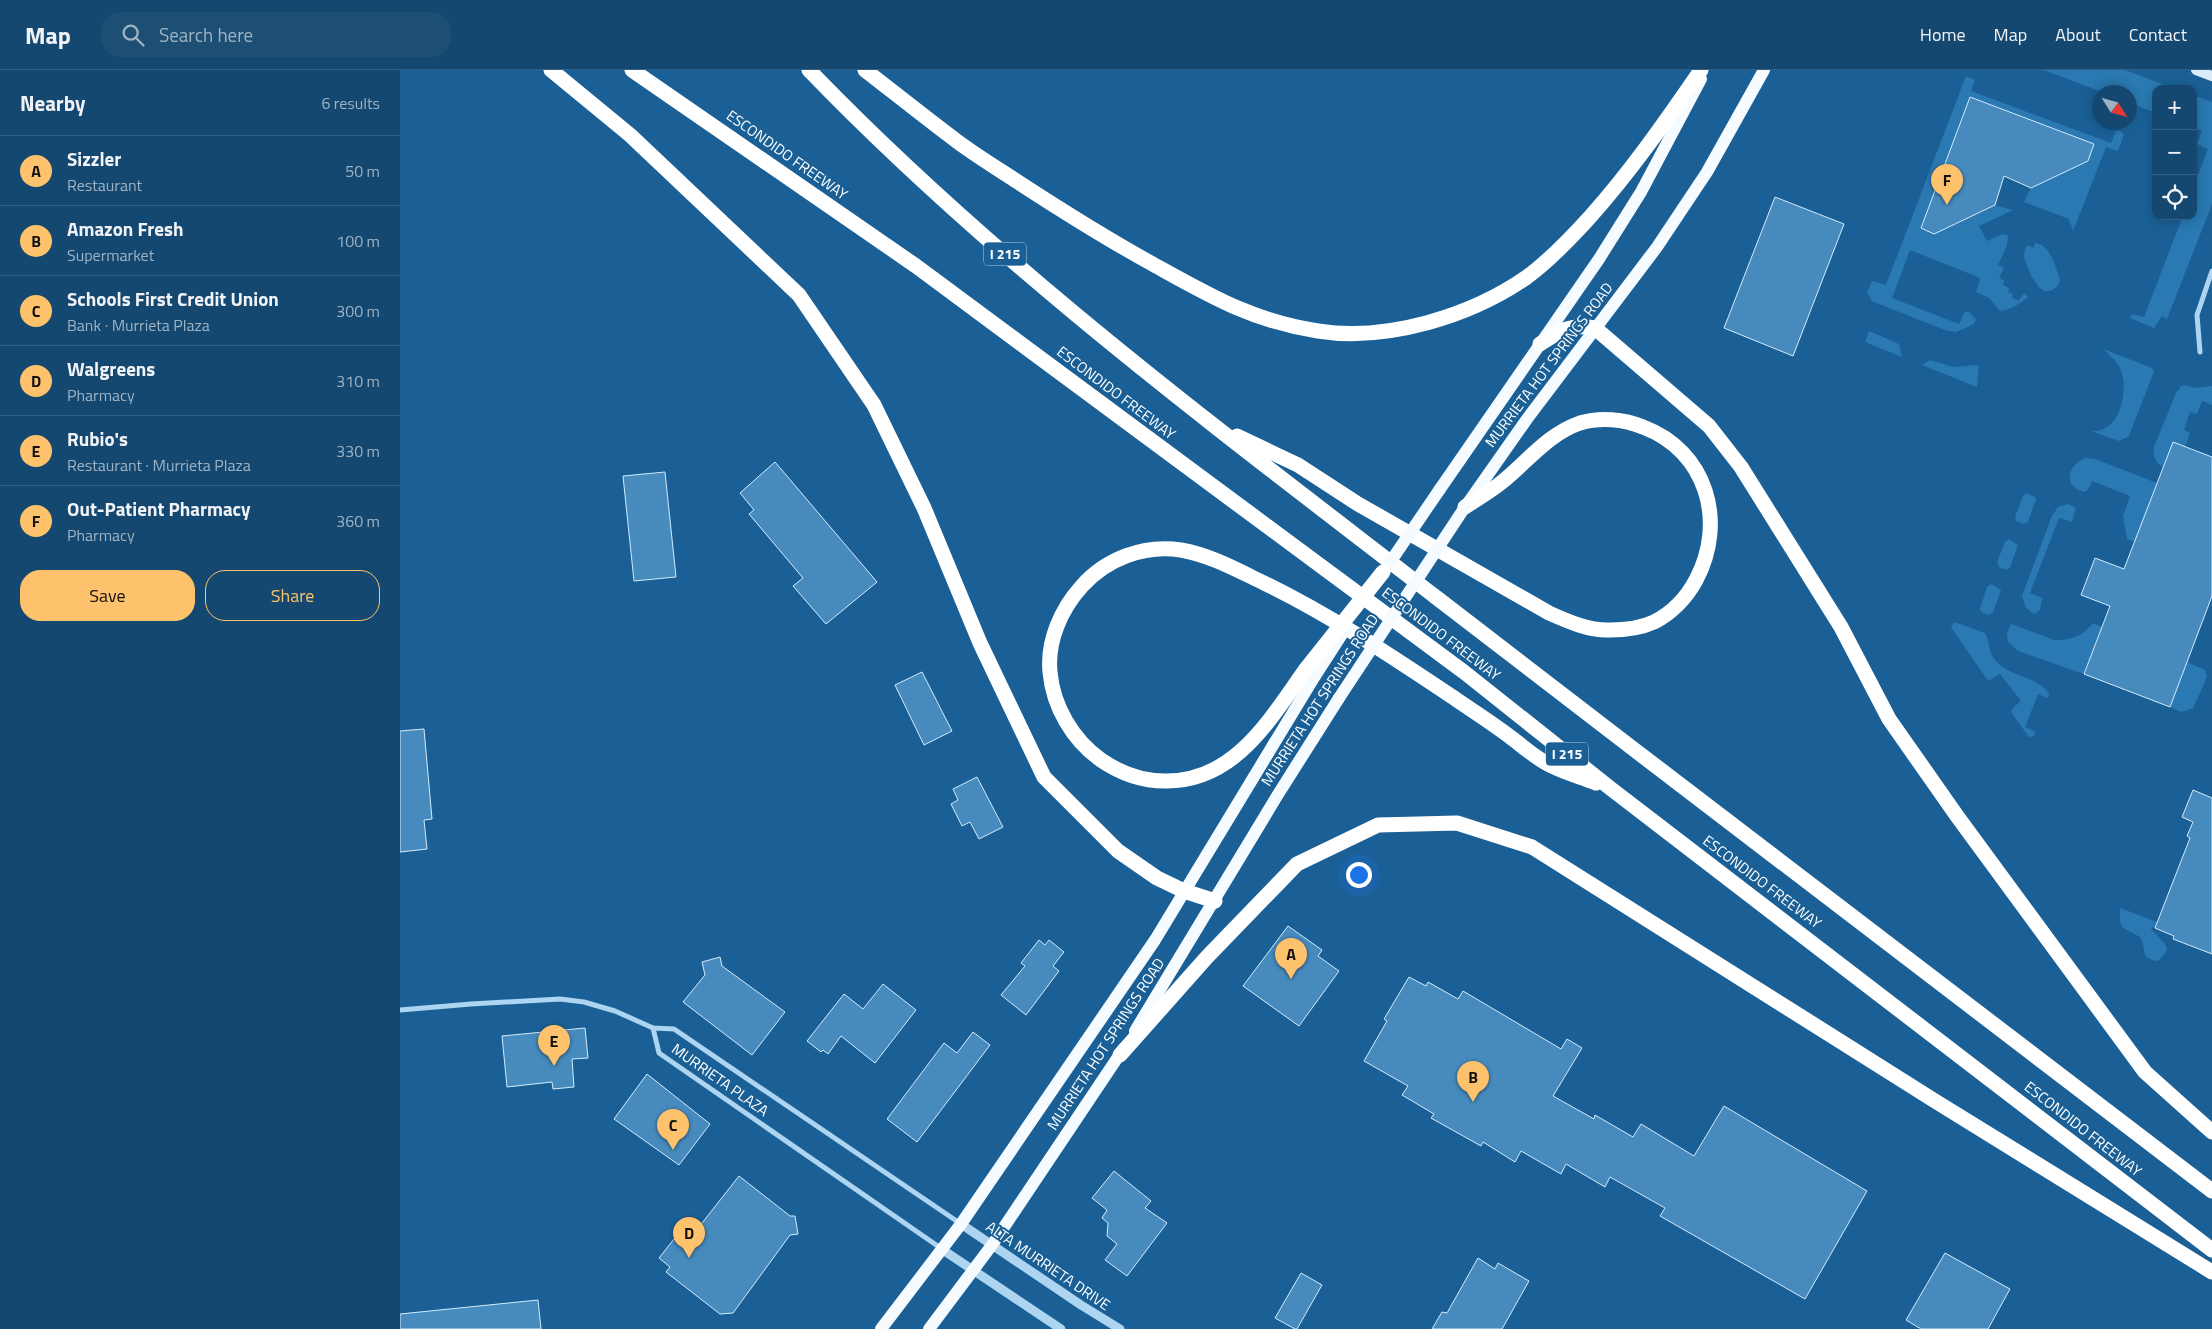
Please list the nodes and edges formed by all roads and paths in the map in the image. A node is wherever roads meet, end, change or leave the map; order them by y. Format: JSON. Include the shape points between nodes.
{"nodes":[{"id":1,"x":550,"y":70,"type":"edge"},
{"id":2,"x":632,"y":70,"type":"edge"},
{"id":3,"x":809,"y":70,"type":"edge"},
{"id":4,"x":865,"y":70,"type":"edge"},
{"id":5,"x":1701,"y":70,"type":"edge"},
{"id":6,"x":1706,"y":70,"type":"edge"},
{"id":7,"x":1764,"y":70,"type":"edge"},
{"id":8,"x":2196,"y":70,"type":"edge"},
{"id":9,"x":2212,"y":76,"type":"edge"},
{"id":10,"x":2212,"y":271,"type":"edge"},
{"id":11,"x":1595,"y":328,"type":"junction"},
{"id":12,"x":1540,"y":344,"type":"junction"},
{"id":13,"x":2200,"y":352,"type":"dead end"},
{"id":14,"x":1212,"y":425,"type":"junction"},
{"id":15,"x":1465,"y":508,"type":"junction"},
{"id":16,"x":1383,"y":572,"type":"joint"},
{"id":17,"x":1310,"y":673,"type":"junction"},
{"id":18,"x":1610,"y":788,"type":"junction"},
{"id":19,"x":1184,"y":891,"type":"junction"},
{"id":20,"x":1214,"y":901,"type":"junction"},
{"id":21,"x":400,"y":1010,"type":"edge"},
{"id":22,"x":653,"y":1028,"type":"junction"},
{"id":23,"x":1120,"y":1055,"type":"junction"},
{"id":24,"x":2212,"y":1132,"type":"edge"},
{"id":25,"x":2212,"y":1191,"type":"edge"},
{"id":26,"x":961,"y":1224,"type":"junction"},
{"id":27,"x":992,"y":1245,"type":"junction"},
{"id":28,"x":943,"y":1250,"type":"junction"},
{"id":29,"x":2212,"y":1250,"type":"edge"},
{"id":30,"x":974,"y":1271,"type":"junction"},
{"id":31,"x":2212,"y":1272,"type":"edge"},
{"id":32,"x":881,"y":1329,"type":"edge"},
{"id":33,"x":929,"y":1329,"type":"edge"},
{"id":34,"x":1061,"y":1329,"type":"edge"},
{"id":35,"x":1120,"y":1329,"type":"edge"}],
"edges":[{"from":1,"to":19,"type":"highway","via":[[630,135],[799,295],[874,405],[924,508],[980,643],[1044,776],[1118,851],[1157,878]]},
{"from":2,"to":18,"type":"highway","name":"ESCONDIDO FREEWAY","number":"I 215","via":[[916,266],[1464,672]]},
{"from":3,"to":14,"type":"highway","name":"ESCONDIDO FREEWAY","number":"I 215","via":[[862,126],[1029,276]]},
{"from":4,"to":5,"type":"highway","via":[[960,143],[1095,232],[1221,302],[1267,321],[1320,332],[1347,332],[1428,323],[1478,305],[1528,276],[1568,241],[1609,196]]},
{"from":6,"to":12,"type":"main road","name":"MURRIETA HOT SPRINGS ROAD","via":[[1641,192]]},
{"from":7,"to":11,"type":"main road","name":"MURRIETA HOT SPRINGS ROAD","via":[[1707,172],[1657,247]]},
{"from":8,"to":9,"type":"main road"},
{"from":10,"to":13,"type":"street","via":[[2197,315]]},
{"from":11,"to":12,"type":"highway","via":[[1578,326],[1562,329]]},
{"from":11,"to":15,"type":"main road","name":"MURRIETA HOT SPRINGS ROAD"},
{"from":11,"to":24,"type":"highway","via":[[1709,426],[1741,467],[1841,627],[1889,719],[1956,816],[2145,1072]]},
{"from":12,"to":16,"type":"main road","name":"MURRIETA HOT SPRINGS ROAD","bridge":true},
{"from":14,"to":15,"type":"highway","via":[[1298,464],[1358,504],[1549,613],[1594,629],[1608,631],[1637,627],[1669,613],[1692,588],[1702,570],[1712,524],[1709,504],[1697,472],[1684,454],[1656,431],[1621,420],[1581,423],[1552,437],[1502,482]]},
{"from":14,"to":25,"type":"highway","name":"ESCONDIDO FREEWAY","number":"I 215"},
{"from":15,"to":20,"type":"main road","name":"MURRIETA HOT SPRINGS ROAD","bridge":true,"via":[[1339,698]]},
{"from":16,"to":17,"type":"highway","bridge":true},
{"from":17,"to":18,"type":"highway","via":[[1235,758],[1204,775],[1172,782],[1127,774],[1085,747],[1062,714],[1050,670],[1055,631],[1063,611],[1088,579],[1102,567],[1140,551],[1180,550],[1212,559],[1281,591],[1362,637],[1550,765]]},
{"from":17,"to":19,"type":"main road","name":"MURRIETA HOT SPRINGS ROAD"},
{"from":18,"to":29,"type":"highway","name":"ESCONDIDO FREEWAY","number":"I 215"},
{"from":19,"to":20,"type":"highway"},
{"from":19,"to":26,"type":"main road","name":"MURRIETA HOT SPRINGS ROAD","via":[[1155,940]]},
{"from":20,"to":23,"type":"main road","name":"MURRIETA HOT SPRINGS ROAD"},
{"from":21,"to":22,"type":"street","via":[[560,999],[615,1011]]},
{"from":22,"to":26,"type":"street","name":"MURRIETA PLAZA","via":[[674,1029]]},
{"from":22,"to":28,"type":"street","name":"MURRIETA PLAZA","via":[[659,1053]]},
{"from":23,"to":27,"type":"main road","name":"MURRIETA HOT SPRINGS ROAD"},
{"from":23,"to":31,"type":"highway","via":[[1207,957],[1297,864],[1378,825],[1457,822],[1532,847]]},
{"from":26,"to":27,"type":"street","name":"ALTA MURRIETA DRIVE"},
{"from":26,"to":28,"type":"main road","name":"MURRIETA HOT SPRINGS ROAD"},
{"from":27,"to":30,"type":"main road","name":"MURRIETA HOT SPRINGS ROAD"},
{"from":27,"to":35,"type":"street","name":"ALTA MURRIETA DRIVE"},
{"from":28,"to":30,"type":"street"},
{"from":28,"to":32,"type":"main road","name":"MURRIETA HOT SPRINGS ROAD"},
{"from":30,"to":33,"type":"main road","name":"MURRIETA HOT SPRINGS ROAD"},
{"from":30,"to":34,"type":"street"}]}
